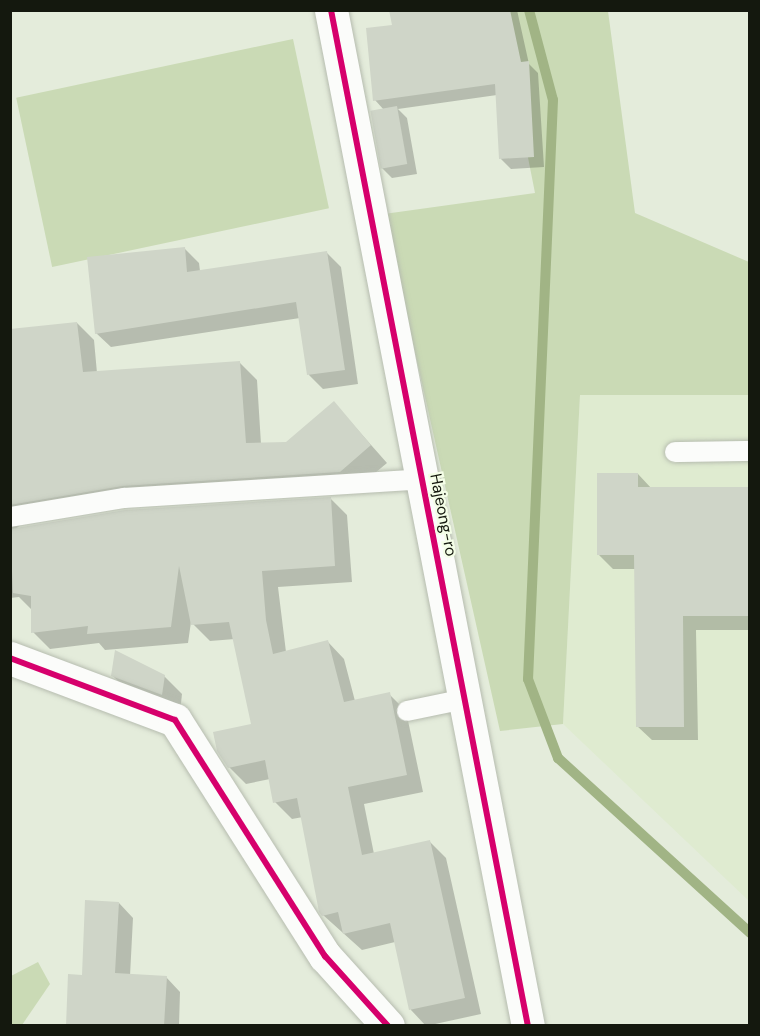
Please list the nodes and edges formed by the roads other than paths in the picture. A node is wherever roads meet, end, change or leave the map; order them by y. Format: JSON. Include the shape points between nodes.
{"nodes":[{"id":1,"x":331,"y":10,"type":"edge"},
{"id":2,"x":750,"y":451,"type":"edge"},
{"id":3,"x":675,"y":452,"type":"dead end"},
{"id":4,"x":422,"y":479,"type":"junction"},
{"id":5,"x":10,"y":517,"type":"edge"},
{"id":6,"x":10,"y":658,"type":"edge"},
{"id":7,"x":465,"y":699,"type":"junction"},
{"id":8,"x":407,"y":711,"type":"dead end"},
{"id":9,"x":388,"y":1026,"type":"edge"},
{"id":10,"x":528,"y":1026,"type":"edge"}],
"edges":[{"from":1,"to":4,"type":"street","name":"Hajeong-ro"},
{"from":2,"to":3,"type":"lane"},
{"from":4,"to":5,"type":"lane","via":[[124,498]]},
{"from":4,"to":7,"type":"street","name":"Hajeong-ro"},
{"from":6,"to":9,"type":"street","via":[[175,720],[325,956]]},
{"from":7,"to":8,"type":"lane"},
{"from":7,"to":10,"type":"street","name":"Hajeong-ro"}]}
